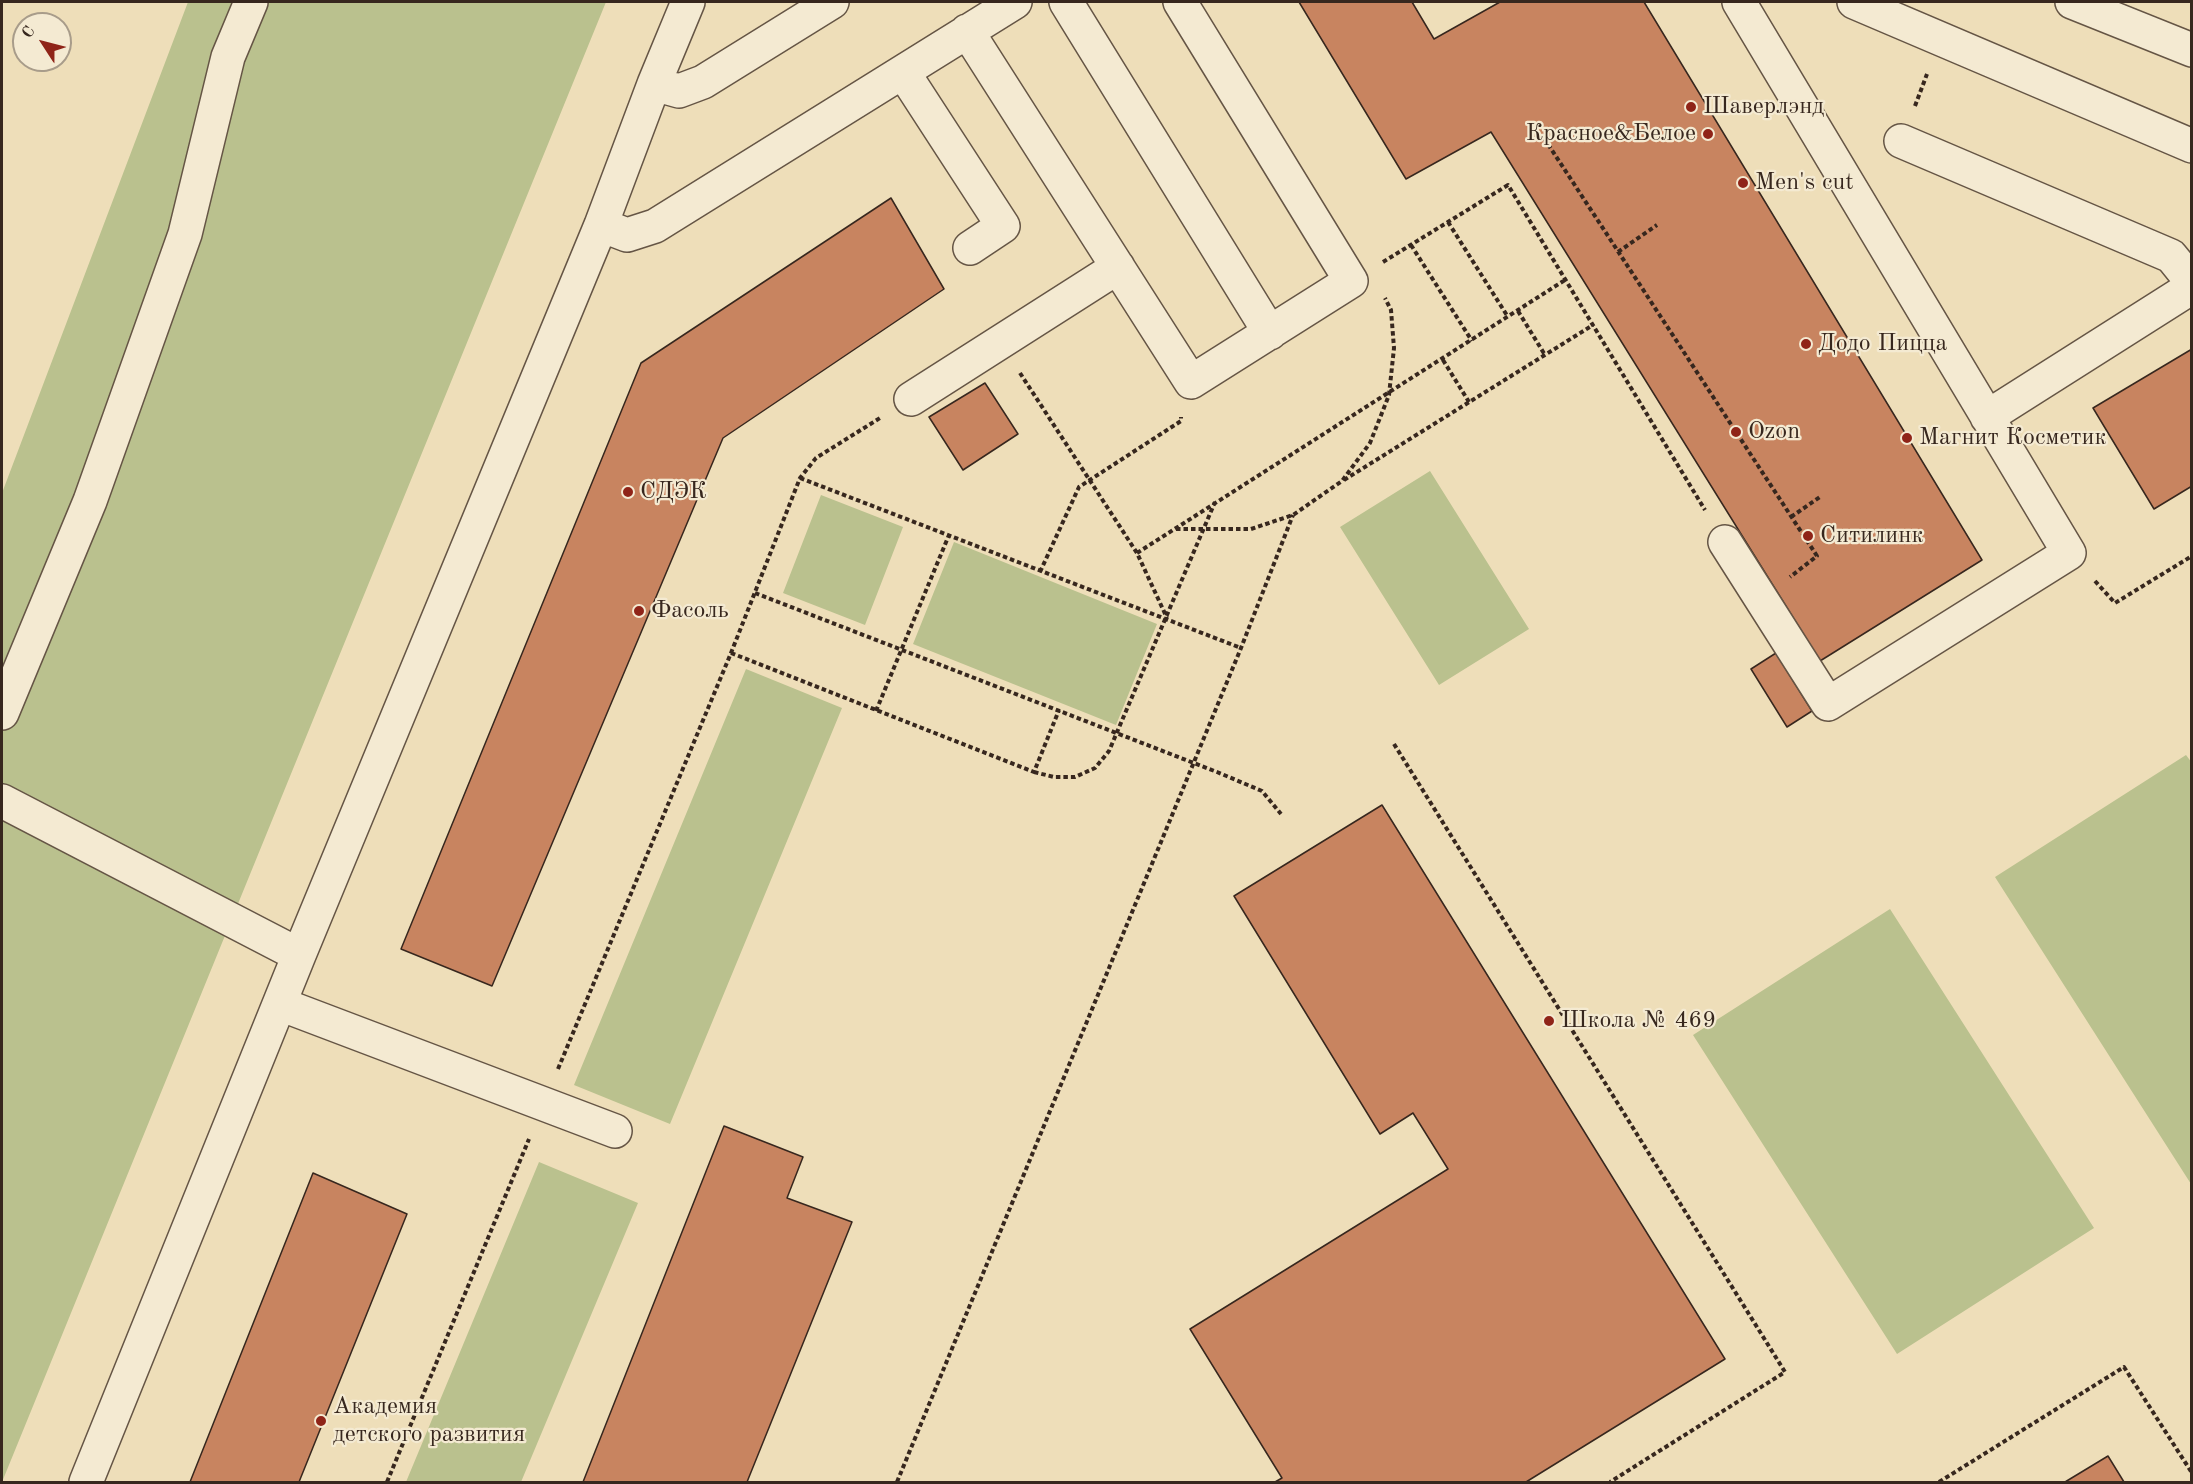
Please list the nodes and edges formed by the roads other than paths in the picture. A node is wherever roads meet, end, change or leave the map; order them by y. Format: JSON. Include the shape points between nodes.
{"nodes":[{"id":1,"x":251,"y":2,"type":"edge"},
{"id":2,"x":688,"y":2,"type":"edge"},
{"id":3,"x":832,"y":2,"type":"edge"},
{"id":4,"x":1015,"y":2,"type":"edge"},
{"id":5,"x":1066,"y":2,"type":"edge"},
{"id":6,"x":1180,"y":2,"type":"edge"},
{"id":7,"x":1739,"y":2,"type":"edge"},
{"id":8,"x":1854,"y":2,"type":"edge"},
{"id":9,"x":2072,"y":2,"type":"edge"},
{"id":10,"x":967,"y":32,"type":"junction"},
{"id":11,"x":2192,"y":50,"type":"edge"},
{"id":12,"x":903,"y":72,"type":"junction"},
{"id":13,"x":654,"y":84,"type":"junction"},
{"id":14,"x":1901,"y":141,"type":"road end"},
{"id":15,"x":2192,"y":146,"type":"edge"},
{"id":16,"x":601,"y":225,"type":"junction"},
{"id":17,"x":969,"y":248,"type":"dead end"},
{"id":18,"x":1118,"y":267,"type":"junction"},
{"id":19,"x":2192,"y":282,"type":"edge"},
{"id":20,"x":2192,"y":287,"type":"edge"},
{"id":21,"x":1270,"y":333,"type":"junction"},
{"id":22,"x":911,"y":399,"type":"road end"},
{"id":23,"x":1987,"y":417,"type":"junction"},
{"id":24,"x":1725,"y":542,"type":"road end"},
{"id":25,"x":2,"y":713,"type":"edge"},
{"id":26,"x":2,"y":801,"type":"edge"},
{"id":27,"x":299,"y":955,"type":"junction"},
{"id":28,"x":280,"y":1004,"type":"junction"},
{"id":29,"x":615,"y":1131,"type":"dead end"},
{"id":30,"x":86,"y":1482,"type":"edge"}],
"edges":[{"from":1,"to":25,"type":"street","via":[[228,57],[185,234],[90,501]]},
{"from":2,"to":13,"type":"street"},
{"from":3,"to":13,"type":"street","via":[[704,82],[679,91]]},
{"from":4,"to":10,"type":"street"},
{"from":5,"to":21,"type":"street"},
{"from":6,"to":21,"type":"street","via":[[1362,274]]},
{"from":7,"to":23,"type":"street"},
{"from":8,"to":15,"type":"street"},
{"from":9,"to":11,"type":"street"},
{"from":10,"to":12,"type":"street"},
{"from":10,"to":18,"type":"street"},
{"from":12,"to":16,"type":"street","via":[[655,226],[627,235]]},
{"from":12,"to":17,"type":"street","via":[[1003,226]]},
{"from":13,"to":16,"type":"street"},
{"from":14,"to":19,"type":"street","via":[[2170,256]]},
{"from":16,"to":27,"type":"street"},
{"from":18,"to":21,"type":"street","via":[[1191,382]]},
{"from":18,"to":22,"type":"street"},
{"from":20,"to":23,"type":"street"},
{"from":23,"to":24,"type":"street","via":[[2069,553],[1828,704]]},
{"from":26,"to":27,"type":"street"},
{"from":27,"to":28,"type":"street"},
{"from":28,"to":29,"type":"street"},
{"from":28,"to":30,"type":"street"}]}
